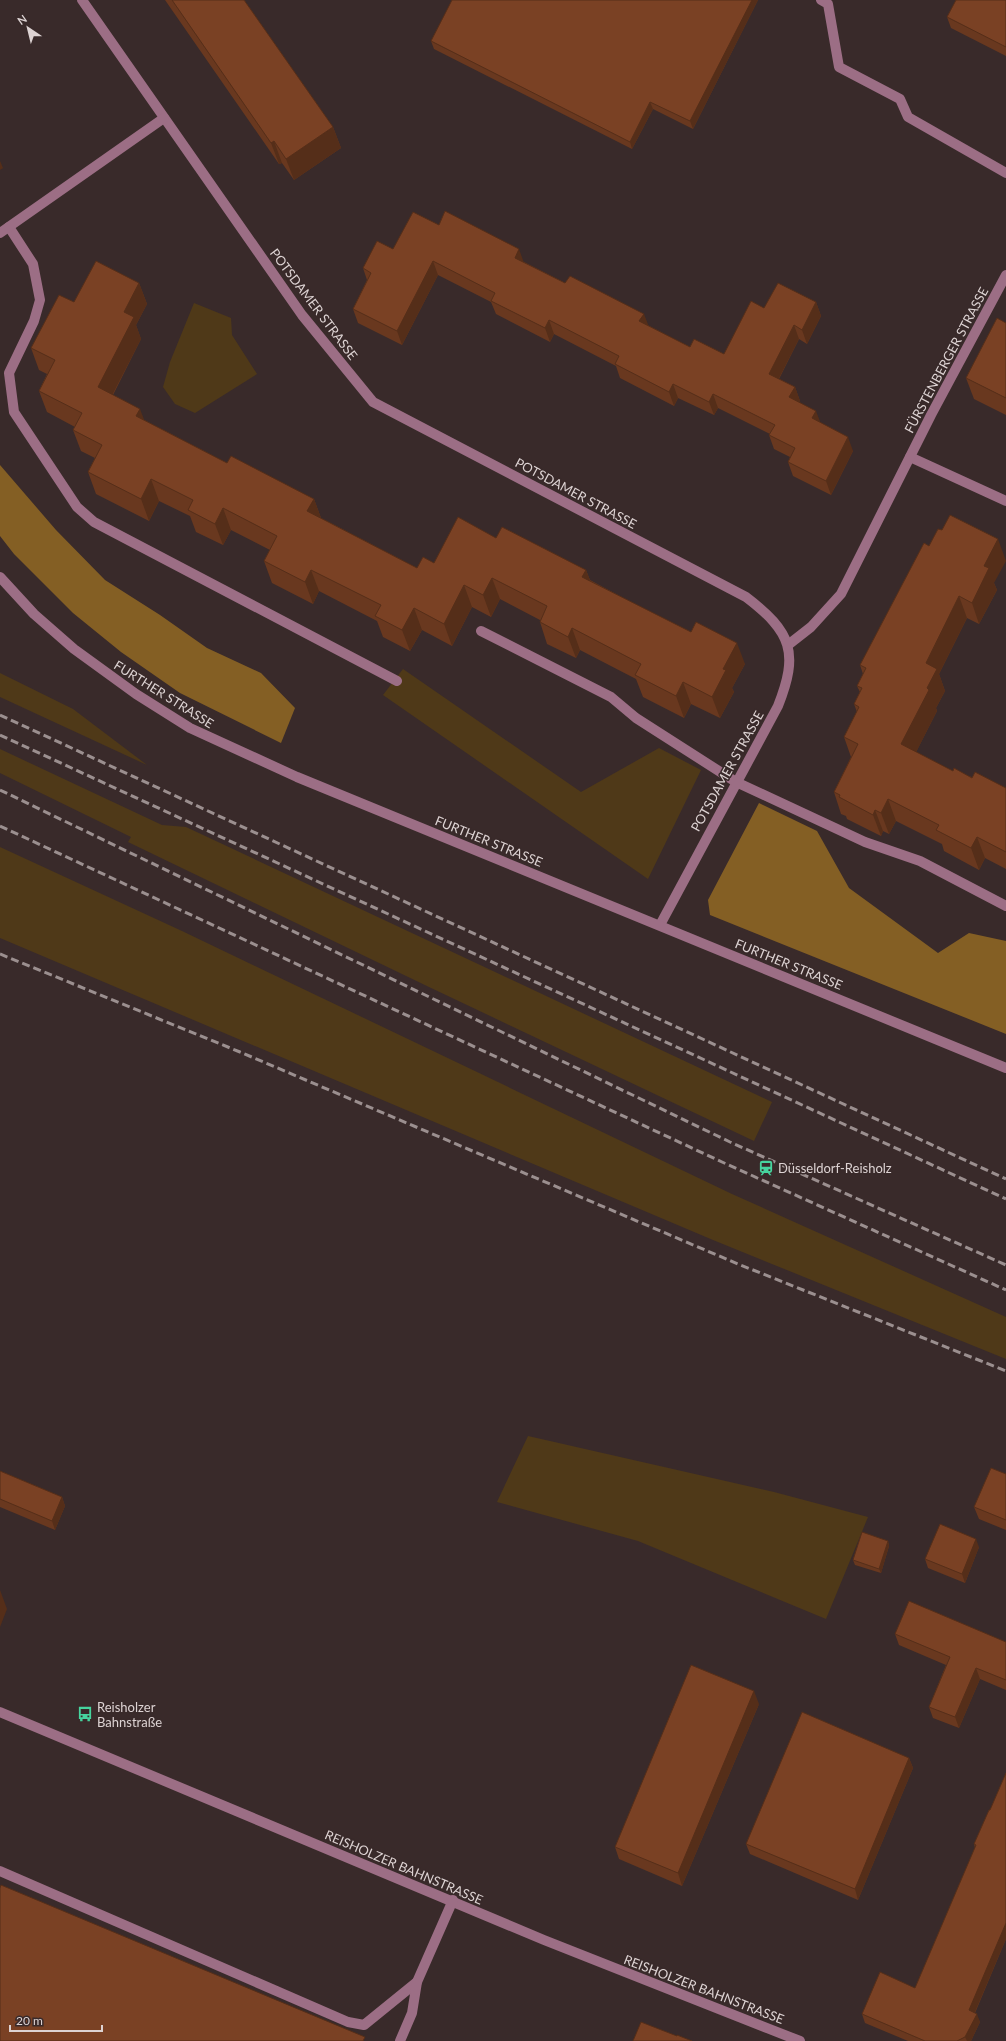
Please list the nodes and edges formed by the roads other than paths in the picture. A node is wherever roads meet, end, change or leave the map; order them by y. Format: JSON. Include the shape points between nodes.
{"nodes":[{"id":1,"x":82,"y":0,"type":"edge"},
{"id":2,"x":821,"y":0,"type":"edge"},
{"id":3,"x":164,"y":118,"type":"junction"},
{"id":4,"x":1006,"y":173,"type":"edge"},
{"id":5,"x":9,"y":227,"type":"junction"},
{"id":6,"x":0,"y":233,"type":"edge"},
{"id":7,"x":1006,"y":275,"type":"edge"},
{"id":8,"x":910,"y":458,"type":"junction"},
{"id":9,"x":1006,"y":501,"type":"edge"},
{"id":10,"x":0,"y":576,"type":"edge"},
{"id":11,"x":481,"y":631,"type":"edge"},
{"id":12,"x":788,"y":646,"type":"junction"},
{"id":13,"x":397,"y":681,"type":"dead end"},
{"id":14,"x":736,"y":782,"type":"junction"},
{"id":15,"x":1006,"y":906,"type":"edge"},
{"id":16,"x":660,"y":925,"type":"junction"},
{"id":17,"x":1006,"y":1068,"type":"edge"},
{"id":18,"x":0,"y":1712,"type":"edge"},
{"id":19,"x":0,"y":1871,"type":"edge"},
{"id":20,"x":453,"y":1900,"type":"junction"},
{"id":21,"x":417,"y":1982,"type":"junction"},
{"id":22,"x":400,"y":2041,"type":"edge"},
{"id":23,"x":800,"y":2041,"type":"edge"}],
"edges":[{"from":1,"to":3,"type":"street","name":"POTSDAMER STRASSE"},
{"from":2,"to":4,"type":"street","via":[[828,4],[839,67],[900,99],[908,117]]},
{"from":3,"to":5,"type":"street"},
{"from":3,"to":12,"type":"street","name":"POTSDAMER STRASSE","via":[[302,315],[373,402],[746,597],[777,625]]},
{"from":5,"to":6,"type":"street"},
{"from":5,"to":13,"type":"street","via":[[33,264],[40,300],[34,321],[9,372],[14,412],[77,507],[94,522]]},
{"from":7,"to":8,"type":"street","name":"FÜRSTENBERGER STRASSE"},
{"from":8,"to":9,"type":"street"},
{"from":8,"to":12,"type":"street","name":"FÜRSTENBERGER STRASSE","via":[[841,594],[811,627]]},
{"from":10,"to":16,"type":"street","name":"FURTHER STRASSE","via":[[34,614],[74,649],[136,694],[190,728],[297,777]]},
{"from":11,"to":14,"type":"street","via":[[611,697],[636,718]]},
{"from":12,"to":14,"type":"street","name":"POTSDAMER STRASSE","via":[[790,669],[787,683],[778,706]]},
{"from":14,"to":15,"type":"street","via":[[865,842],[920,861]]},
{"from":14,"to":16,"type":"street","name":"POTSDAMER STRASSE"},
{"from":16,"to":17,"type":"street","name":"FURTHER STRASSE"},
{"from":18,"to":20,"type":"street","name":"REISHOLZER BAHNSTRASSE"},
{"from":19,"to":21,"type":"street","via":[[348,2022],[364,2024]]},
{"from":20,"to":21,"type":"street"},
{"from":20,"to":23,"type":"street","name":"REISHOLZER BAHNSTRASSE","via":[[544,1940]]},
{"from":21,"to":22,"type":"street","via":[[412,2013]]}]}
